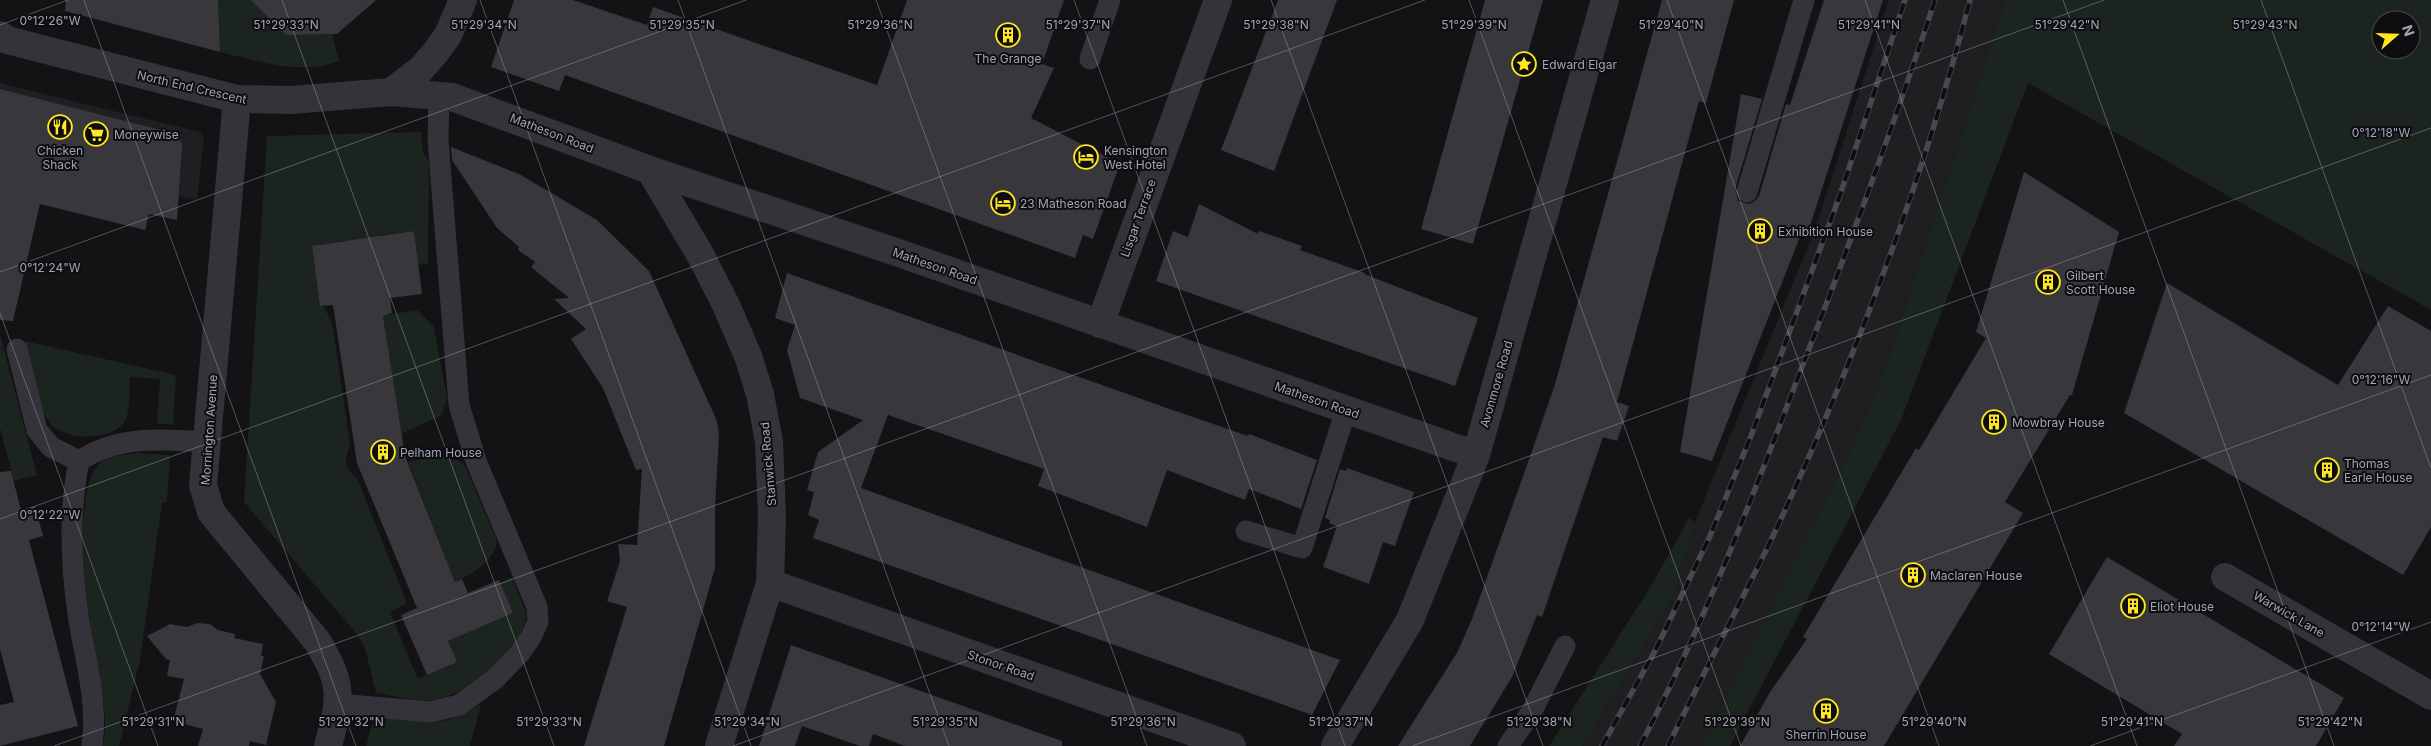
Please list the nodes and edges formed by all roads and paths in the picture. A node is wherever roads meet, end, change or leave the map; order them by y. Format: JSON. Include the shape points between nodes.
{"nodes":[{"id":1,"x":463,"y":0,"type":"edge"},
{"id":2,"x":1110,"y":0,"type":"edge"},
{"id":3,"x":1218,"y":0,"type":"edge"},
{"id":4,"x":1605,"y":0,"type":"edge"},
{"id":5,"x":1804,"y":0,"type":"edge"},
{"id":6,"x":0,"y":35,"type":"edge"},
{"id":7,"x":1090,"y":58,"type":"dead end"},
{"id":8,"x":391,"y":92,"type":"junction"},
{"id":9,"x":439,"y":96,"type":"junction"},
{"id":10,"x":237,"y":99,"type":"junction"},
{"id":11,"x":650,"y":170,"type":"junction"},
{"id":12,"x":1746,"y":192,"type":"dead end"},
{"id":13,"x":1100,"y":324,"type":"junction"},
{"id":14,"x":17,"y":349,"type":"dead end"},
{"id":15,"x":1346,"y":410,"type":"junction"},
{"id":16,"x":206,"y":442,"type":"junction"},
{"id":17,"x":1476,"y":455,"type":"junction"},
{"id":18,"x":79,"y":460,"type":"junction"},
{"id":19,"x":1246,"y":531,"type":"dead end"},
{"id":20,"x":2225,"y":577,"type":"dead end"},
{"id":21,"x":770,"y":583,"type":"junction"},
{"id":22,"x":1565,"y":646,"type":"dead end"},
{"id":23,"x":2431,"y":696,"type":"edge"},
{"id":24,"x":338,"y":704,"type":"junction"},
{"id":25,"x":92,"y":746,"type":"edge"},
{"id":26,"x":328,"y":746,"type":"edge"},
{"id":27,"x":719,"y":746,"type":"edge"},
{"id":28,"x":1232,"y":746,"type":"edge"},
{"id":29,"x":1334,"y":746,"type":"edge"},
{"id":30,"x":1508,"y":746,"type":"edge"}],
"edges":[{"from":1,"to":8,"type":"street","via":[[448,35],[435,53],[420,70]]},
{"from":2,"to":7,"type":"lane"},
{"from":3,"to":13,"type":"street","name":"Lisgar Terrace"},
{"from":4,"to":17,"type":"street","name":"Avonmore Road"},
{"from":5,"to":12,"type":"lane"},
{"from":6,"to":10,"type":"street","name":"North End Crescent","via":[[7,40]]},
{"from":8,"to":9,"type":"street","name":"Matheson Road"},
{"from":8,"to":10,"type":"street","name":"North End Crescent","via":[[291,100]]},
{"from":9,"to":11,"type":"street","name":"Matheson Road","via":[[452,97],[512,118]]},
{"from":9,"to":24,"type":"lane","via":[[438,140],[459,404],[476,461],[537,606],[538,622],[520,653],[495,679],[459,705],[431,712]]},
{"from":10,"to":16,"type":"street","name":"Mornington Avenue"},
{"from":11,"to":13,"type":"street","name":"Matheson Road"},
{"from":11,"to":21,"type":"street","name":"Stanwick Road","via":[[726,305],[760,394],[772,479]]},
{"from":13,"to":15,"type":"street","name":"Matheson Road"},
{"from":14,"to":18,"type":"lane","via":[[37,430],[51,447]]},
{"from":15,"to":17,"type":"street","name":"Matheson Road"},
{"from":15,"to":19,"type":"lane","via":[[1302,548]]},
{"from":16,"to":18,"type":"lane","via":[[136,440],[94,451]]},
{"from":16,"to":24,"type":"street","name":"Mornington Avenue","via":[[203,485],[211,512],[317,641],[338,684]]},
{"from":17,"to":29,"type":"street","name":"Avonmore Road","via":[[1410,620]]},
{"from":18,"to":25,"type":"lane","via":[[71,529],[73,573],[93,699]]},
{"from":20,"to":23,"type":"street","name":"Warwick Lane"},
{"from":21,"to":27,"type":"street","name":"Stanwick Road"},
{"from":21,"to":28,"type":"street","name":"Stonor Road"},
{"from":22,"to":30,"type":"lane","via":[[1532,711]]},
{"from":24,"to":26,"type":"street","name":"Mornington Avenue"}]}
